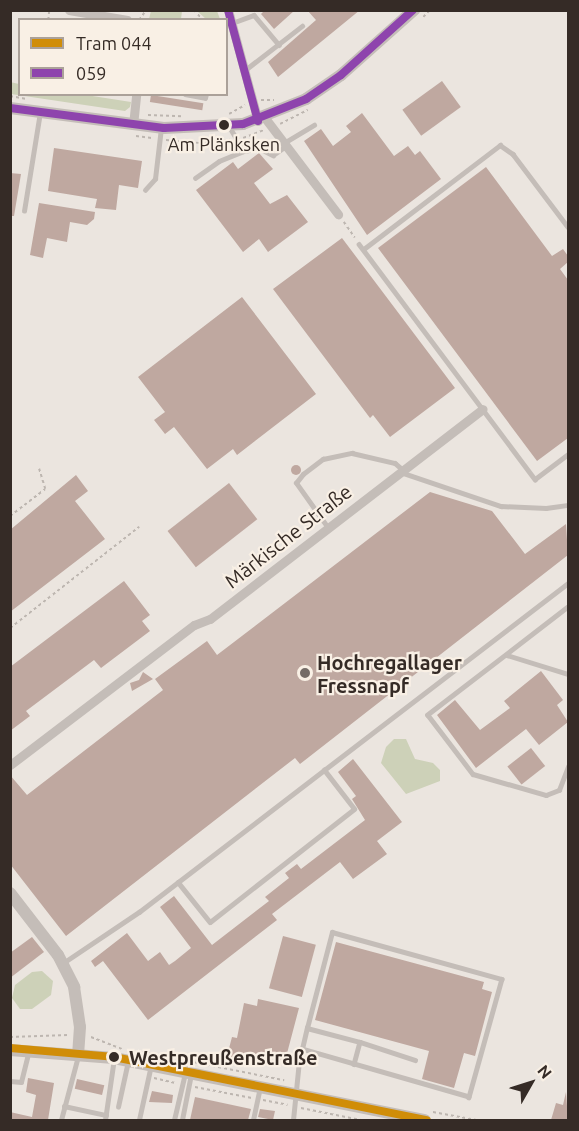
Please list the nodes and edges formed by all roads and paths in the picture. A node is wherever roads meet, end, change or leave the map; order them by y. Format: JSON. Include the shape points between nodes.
{"nodes":[{"id":1,"x":69,"y":10,"type":"edge"},
{"id":2,"x":228,"y":10,"type":"edge"},
{"id":3,"x":430,"y":10,"type":"edge"},
{"id":4,"x":418,"y":14,"type":"edge"},
{"id":5,"x":115,"y":18,"type":"edge"},
{"id":6,"x":232,"y":24,"type":"junction"},
{"id":7,"x":302,"y":26,"type":"dead end"},
{"id":8,"x":279,"y":45,"type":"junction"},
{"id":9,"x":245,"y":70,"type":"junction"},
{"id":10,"x":136,"y":96,"type":"edge"},
{"id":11,"x":277,"y":99,"type":"dead end"},
{"id":12,"x":252,"y":103,"type":"junction"},
{"id":13,"x":10,"y":108,"type":"edge"},
{"id":14,"x":310,"y":109,"type":"dead end"},
{"id":15,"x":40,"y":112,"type":"junction"},
{"id":16,"x":265,"y":122,"type":"junction"},
{"id":17,"x":314,"y":125,"type":"dead end"},
{"id":18,"x":229,"y":126,"type":"junction"},
{"id":19,"x":130,"y":130,"type":"junction"},
{"id":20,"x":161,"y":134,"type":"junction"},
{"id":21,"x":237,"y":139,"type":"junction"},
{"id":22,"x":285,"y":144,"type":"junction"},
{"id":23,"x":244,"y":151,"type":"junction"},
{"id":24,"x":195,"y":178,"type":"dead end"},
{"id":25,"x":145,"y":190,"type":"dead end"},
{"id":26,"x":24,"y":211,"type":"dead end"},
{"id":27,"x":338,"y":214,"type":"joint"},
{"id":28,"x":568,"y":227,"type":"edge"},
{"id":29,"x":359,"y":244,"type":"joint"},
{"id":30,"x":365,"y":248,"type":"junction"},
{"id":31,"x":483,"y":409,"type":"junction"},
{"id":32,"x":568,"y":454,"type":"edge"},
{"id":33,"x":39,"y":469,"type":"dead end"},
{"id":34,"x":401,"y":471,"type":"junction"},
{"id":35,"x":568,"y":505,"type":"edge"},
{"id":36,"x":10,"y":516,"type":"edge"},
{"id":37,"x":139,"y":527,"type":"dead end"},
{"id":38,"x":328,"y":528,"type":"junction"},
{"id":39,"x":568,"y":583,"type":"edge"},
{"id":40,"x":568,"y":608,"type":"edge"},
{"id":41,"x":10,"y":628,"type":"edge"},
{"id":42,"x":507,"y":655,"type":"junction"},
{"id":43,"x":568,"y":674,"type":"edge"},
{"id":44,"x":10,"y":765,"type":"edge"},
{"id":45,"x":568,"y":767,"type":"edge"},
{"id":46,"x":324,"y":770,"type":"junction"},
{"id":47,"x":178,"y":882,"type":"junction"},
{"id":48,"x":10,"y":893,"type":"edge"},
{"id":49,"x":63,"y":963,"type":"junction"},
{"id":50,"x":308,"y":1028,"type":"junction"},
{"id":51,"x":360,"y":1042,"type":"junction"},
{"id":52,"x":302,"y":1049,"type":"junction"},
{"id":53,"x":10,"y":1050,"type":"edge"},
{"id":54,"x":30,"y":1050,"type":"junction"},
{"id":55,"x":78,"y":1053,"type":"junction"},
{"id":56,"x":114,"y":1058,"type":"junction"},
{"id":57,"x":415,"y":1060,"type":"dead end"},
{"id":58,"x":128,"y":1061,"type":"junction"},
{"id":59,"x":354,"y":1064,"type":"junction"},
{"id":60,"x":151,"y":1065,"type":"junction"},
{"id":61,"x":188,"y":1073,"type":"junction"},
{"id":62,"x":10,"y":1081,"type":"edge"},
{"id":63,"x":260,"y":1088,"type":"junction"},
{"id":64,"x":297,"y":1095,"type":"junction"},
{"id":65,"x":64,"y":1106,"type":"junction"},
{"id":66,"x":118,"y":1107,"type":"dead end"},
{"id":67,"x":105,"y":1118,"type":"edge"},
{"id":68,"x":61,"y":1120,"type":"edge"},
{"id":69,"x":139,"y":1120,"type":"edge"},
{"id":70,"x":174,"y":1120,"type":"edge"},
{"id":71,"x":182,"y":1120,"type":"edge"},
{"id":72,"x":253,"y":1120,"type":"edge"},
{"id":73,"x":293,"y":1120,"type":"edge"},
{"id":74,"x":418,"y":1120,"type":"edge"}],
"edges":[{"from":1,"to":5,"type":"street"},
{"from":2,"to":6,"type":"street"},
{"from":3,"to":4,"type":"path"},
{"from":4,"to":16,"type":"street","via":[[341,75]]},
{"from":6,"to":8,"type":"lane","via":[[254,15]]},
{"from":6,"to":9,"type":"street"},
{"from":7,"to":8,"type":"lane"},
{"from":8,"to":9,"type":"lane"},
{"from":9,"to":12,"type":"street"},
{"from":10,"to":19,"type":"street"},
{"from":11,"to":12,"type":"path"},
{"from":12,"to":16,"type":"street"},
{"from":13,"to":15,"type":"street"},
{"from":14,"to":16,"type":"path"},
{"from":15,"to":19,"type":"street"},
{"from":15,"to":26,"type":"lane"},
{"from":16,"to":18,"type":"street"},
{"from":16,"to":21,"type":"path"},
{"from":16,"to":22,"type":"street"},
{"from":17,"to":22,"type":"lane"},
{"from":18,"to":20,"type":"street"},
{"from":18,"to":21,"type":"lane"},
{"from":19,"to":20,"type":"street"},
{"from":19,"to":20,"type":"path"},
{"from":20,"to":21,"type":"path","via":[[199,143]]},
{"from":20,"to":25,"type":"lane","via":[[154,179]]},
{"from":21,"to":23,"type":"lane"},
{"from":22,"to":23,"type":"lane","via":[[273,155],[259,148]]},
{"from":22,"to":27,"type":"street"},
{"from":23,"to":24,"type":"lane","via":[[219,161]]},
{"from":27,"to":29,"type":"path"},
{"from":28,"to":30,"type":"lane","via":[[513,154],[500,145]]},
{"from":29,"to":30,"type":"lane"},
{"from":30,"to":31,"type":"lane"},
{"from":31,"to":32,"type":"lane","via":[[535,479]]},
{"from":31,"to":34,"type":"street","name":"Märkische Straße"},
{"from":33,"to":36,"type":"path","via":[[45,489]]},
{"from":34,"to":35,"type":"lane","via":[[501,506]]},
{"from":34,"to":38,"type":"street","name":"Märkische Straße"},
{"from":34,"to":38,"type":"lane","via":[[395,463],[352,453],[323,459],[303,474],[296,483]]},
{"from":37,"to":41,"type":"path"},
{"from":38,"to":44,"type":"street","name":"Märkische Straße"},
{"from":39,"to":46,"type":"lane"},
{"from":40,"to":42,"type":"lane"},
{"from":42,"to":43,"type":"lane"},
{"from":42,"to":45,"type":"lane","via":[[428,715],[473,774],[546,795],[559,790]]},
{"from":46,"to":47,"type":"lane"},
{"from":46,"to":47,"type":"lane","via":[[354,810],[210,922]]},
{"from":47,"to":49,"type":"lane"},
{"from":48,"to":49,"type":"street"},
{"from":49,"to":55,"type":"street","via":[[78,1005]]},
{"from":50,"to":51,"type":"lane"},
{"from":50,"to":52,"type":"lane"},
{"from":50,"to":59,"type":"lane","via":[[332,932],[502,980],[469,1097]]},
{"from":51,"to":57,"type":"lane"},
{"from":51,"to":59,"type":"lane"},
{"from":52,"to":59,"type":"lane"},
{"from":52,"to":64,"type":"lane"},
{"from":53,"to":54,"type":"street"},
{"from":54,"to":55,"type":"street"},
{"from":54,"to":62,"type":"lane","via":[[21,1082]]},
{"from":55,"to":56,"type":"street"},
{"from":55,"to":65,"type":"lane"},
{"from":56,"to":58,"type":"street"},
{"from":56,"to":67,"type":"lane"},
{"from":58,"to":60,"type":"street"},
{"from":58,"to":66,"type":"lane"},
{"from":60,"to":61,"type":"street"},
{"from":60,"to":69,"type":"lane"},
{"from":61,"to":63,"type":"street"},
{"from":61,"to":70,"type":"lane"},
{"from":61,"to":71,"type":"lane"},
{"from":63,"to":64,"type":"street"},
{"from":63,"to":72,"type":"lane"},
{"from":64,"to":73,"type":"lane"},
{"from":64,"to":74,"type":"street"},
{"from":65,"to":67,"type":"lane"},
{"from":65,"to":68,"type":"lane"}]}
